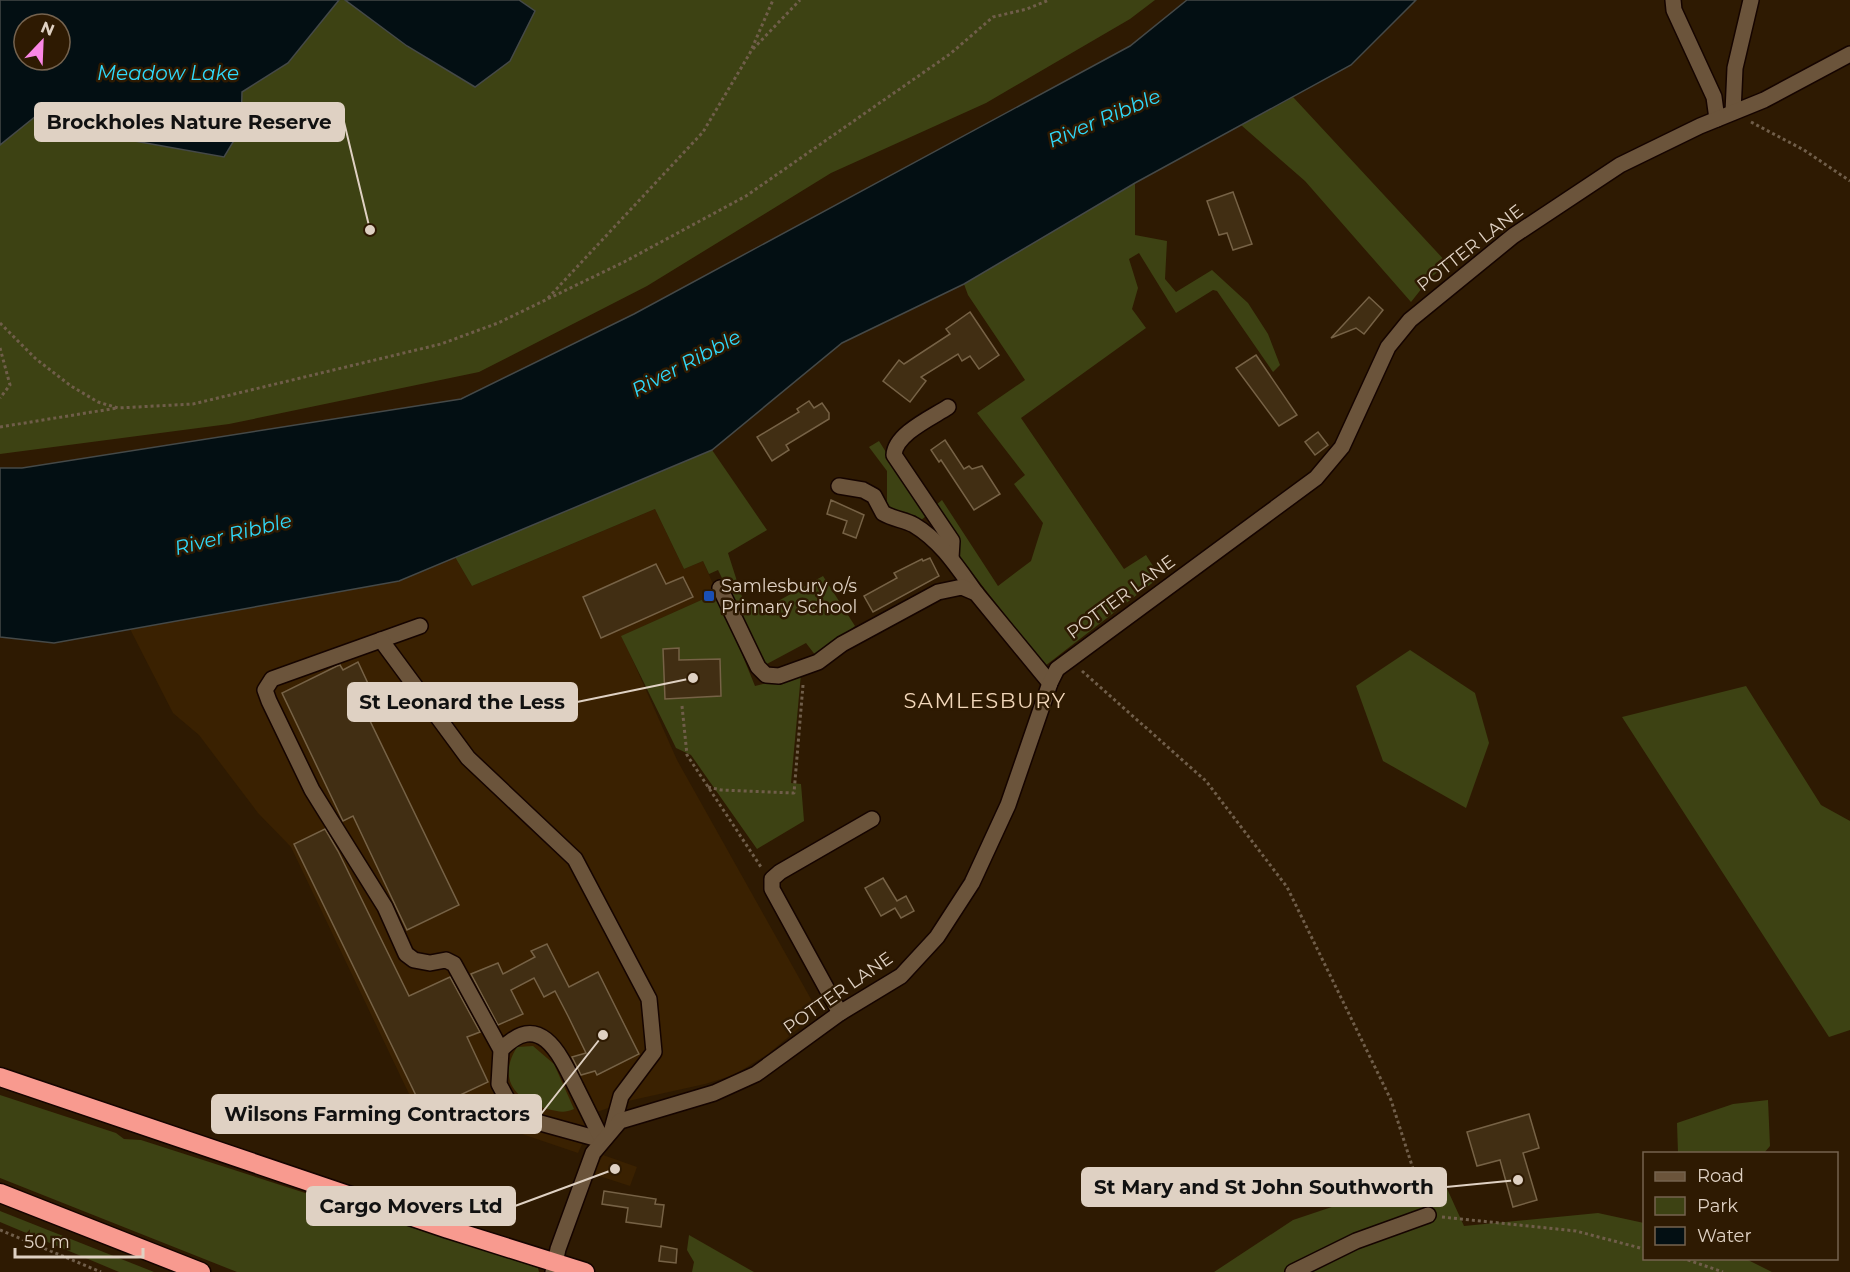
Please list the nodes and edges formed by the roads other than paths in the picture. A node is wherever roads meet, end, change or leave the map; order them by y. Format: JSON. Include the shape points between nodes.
{"nodes":[{"id":1,"x":1673,"y":0,"type":"edge"},
{"id":2,"x":1751,"y":0,"type":"edge"},
{"id":3,"x":1850,"y":54,"type":"edge"},
{"id":4,"x":1734,"y":112,"type":"junction"},
{"id":5,"x":1717,"y":119,"type":"junction"},
{"id":6,"x":948,"y":407,"type":"dead end"},
{"id":7,"x":839,"y":486,"type":"dead end"},
{"id":8,"x":951,"y":558,"type":"junction"},
{"id":9,"x":720,"y":588,"type":"dead end"},
{"id":10,"x":976,"y":592,"type":"junction"},
{"id":11,"x":420,"y":626,"type":"dead end"},
{"id":12,"x":381,"y":640,"type":"junction"},
{"id":13,"x":1050,"y":683,"type":"junction"},
{"id":14,"x":872,"y":819,"type":"dead end"},
{"id":15,"x":840,"y":1014,"type":"junction"},
{"id":16,"x":501,"y":1050,"type":"junction"},
{"id":17,"x":0,"y":1077,"type":"edge"},
{"id":18,"x":607,"y":1134,"type":"junction"},
{"id":19,"x":0,"y":1193,"type":"edge"},
{"id":20,"x":1428,"y":1215,"type":"road end"},
{"id":21,"x":554,"y":1267,"type":"edge"},
{"id":22,"x":201,"y":1272,"type":"edge"},
{"id":23,"x":585,"y":1272,"type":"edge"},
{"id":24,"x":1293,"y":1272,"type":"edge"}],
"edges":[{"from":1,"to":5,"type":"street","via":[[1686,41],[1714,97]]},
{"from":2,"to":4,"type":"street","via":[[1735,68]]},
{"from":3,"to":4,"type":"street","name":"POTTER LANE"},
{"from":4,"to":5,"type":"street","name":"POTTER LANE"},
{"from":5,"to":13,"type":"street","name":"POTTER LANE","via":[[1620,165],[1513,236],[1410,320],[1388,347],[1341,447],[1316,478],[1057,669]]},
{"from":6,"to":8,"type":"street","via":[[901,439],[894,455],[952,541]]},
{"from":7,"to":8,"type":"street","via":[[874,496],[883,513],[913,524]]},
{"from":8,"to":10,"type":"street"},
{"from":9,"to":10,"type":"street","via":[[758,668],[766,675],[779,676],[818,662],[842,644],[938,592],[962,587]]},
{"from":10,"to":13,"type":"street"},
{"from":11,"to":12,"type":"street"},
{"from":12,"to":16,"type":"street","via":[[272,679],[265,690],[312,790],[385,907],[406,954],[422,962],[446,960],[454,964]]},
{"from":12,"to":18,"type":"street","via":[[468,758],[575,859],[649,999],[654,1052],[621,1096]]},
{"from":13,"to":15,"type":"street","name":"POTTER LANE","via":[[1008,805],[972,883],[937,937],[901,976]]},
{"from":14,"to":15,"type":"street","via":[[772,879],[772,890]]},
{"from":15,"to":18,"type":"street","name":"POTTER LANE","via":[[756,1074],[714,1093],[631,1116]]},
{"from":16,"to":18,"type":"street","via":[[499,1084],[514,1112],[526,1119]]},
{"from":16,"to":18,"type":"street","via":[[513,1038],[530,1033],[545,1038],[559,1051]]},
{"from":17,"to":21,"type":"highway"},
{"from":18,"to":21,"type":"street","via":[[593,1153]]},
{"from":19,"to":22,"type":"highway"},
{"from":20,"to":24,"type":"street","via":[[1356,1241]]},
{"from":21,"to":23,"type":"highway"}]}
